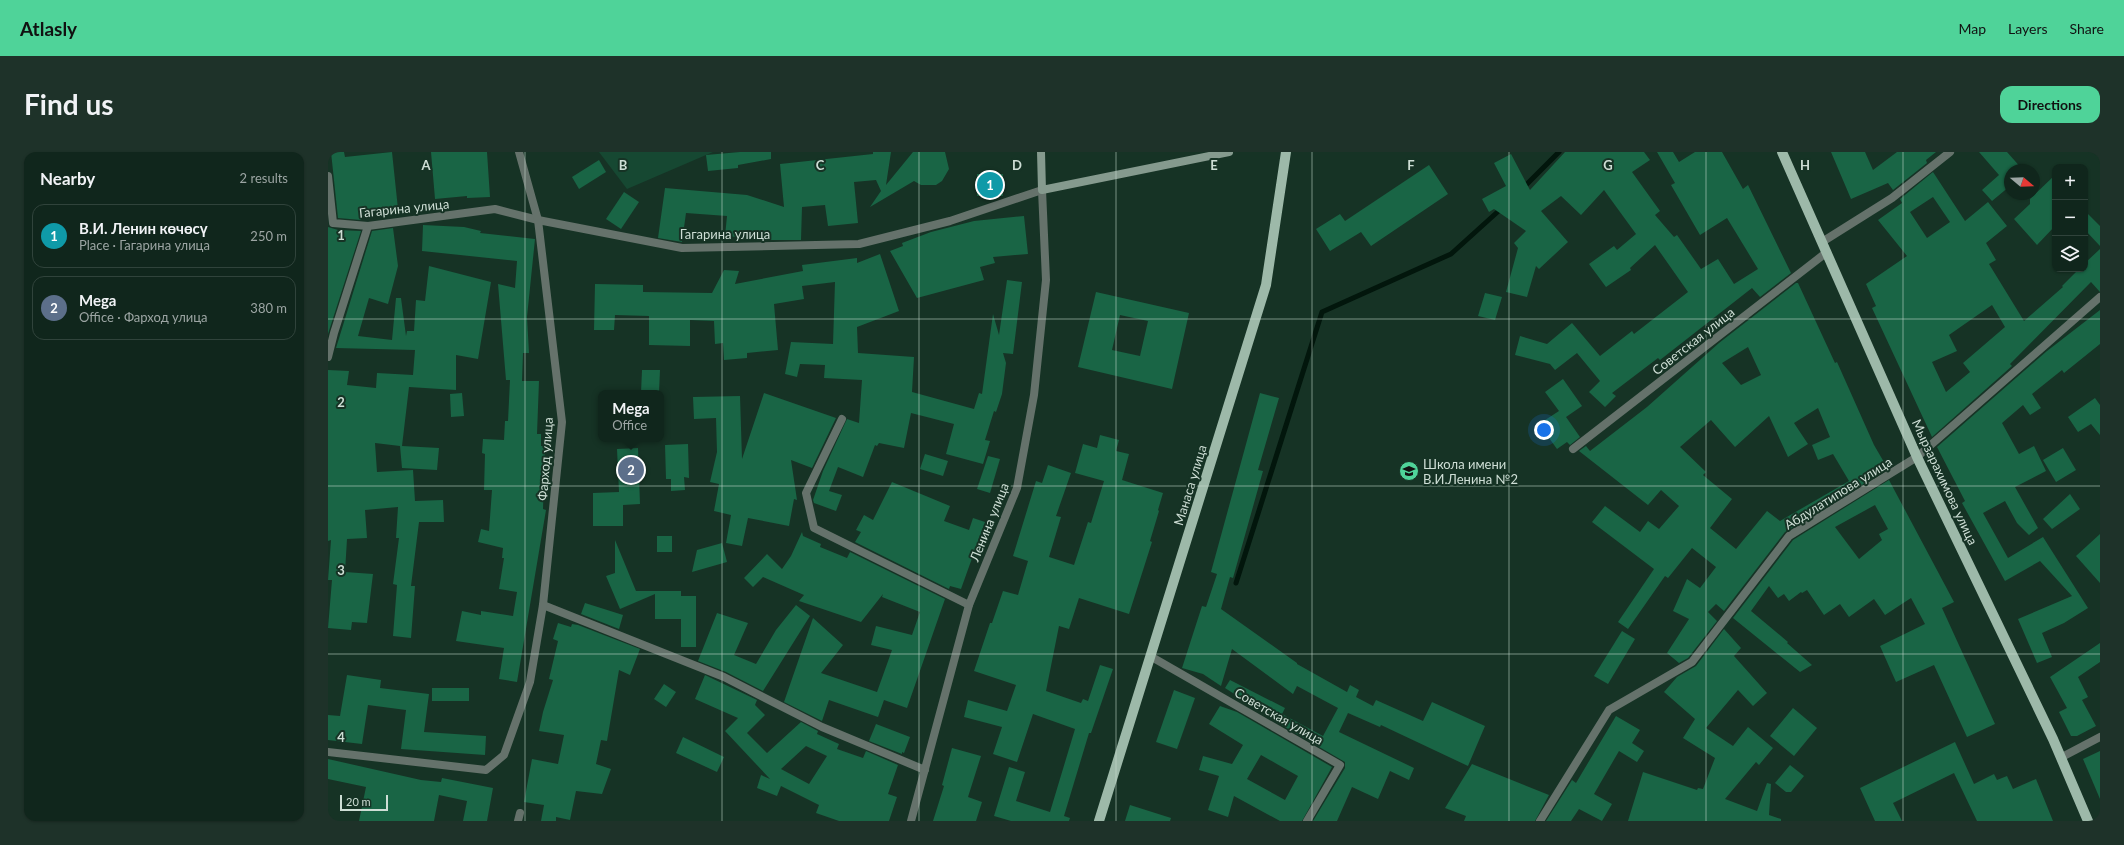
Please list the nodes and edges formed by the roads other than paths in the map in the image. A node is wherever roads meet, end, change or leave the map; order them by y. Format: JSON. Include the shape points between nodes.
{"nodes":[{"id":1,"x":519,"y":152,"type":"edge"},
{"id":2,"x":1041,"y":152,"type":"edge"},
{"id":3,"x":1229,"y":152,"type":"edge"},
{"id":4,"x":1286,"y":152,"type":"edge"},
{"id":5,"x":1782,"y":152,"type":"edge"},
{"id":6,"x":1950,"y":152,"type":"edge"},
{"id":7,"x":328,"y":176,"type":"edge"},
{"id":8,"x":1042,"y":190,"type":"junction"},
{"id":9,"x":538,"y":220,"type":"junction"},
{"id":10,"x":368,"y":226,"type":"junction"},
{"id":11,"x":1822,"y":242,"type":"junction"},
{"id":12,"x":1827,"y":252,"type":"junction"},
{"id":13,"x":2100,"y":297,"type":"edge"},
{"id":14,"x":328,"y":357,"type":"edge"},
{"id":15,"x":842,"y":419,"type":"dead end"},
{"id":16,"x":1574,"y":449,"type":"dead end"},
{"id":17,"x":1917,"y":457,"type":"junction"},
{"id":18,"x":543,"y":605,"type":"junction"},
{"id":19,"x":969,"y":605,"type":"junction"},
{"id":20,"x":1150,"y":656,"type":"junction"},
{"id":21,"x":2100,"y":737,"type":"edge"},
{"id":22,"x":328,"y":752,"type":"edge"},
{"id":23,"x":2062,"y":757,"type":"junction"},
{"id":24,"x":925,"y":770,"type":"junction"},
{"id":25,"x":911,"y":821,"type":"edge"},
{"id":26,"x":1099,"y":821,"type":"edge"},
{"id":27,"x":1307,"y":821,"type":"edge"},
{"id":28,"x":1540,"y":821,"type":"edge"},
{"id":29,"x":2088,"y":821,"type":"edge"}],
"edges":[{"from":1,"to":9,"type":"street","name":"Фарход улица"},
{"from":2,"to":8,"type":"main road","name":"Ленина улица"},
{"from":3,"to":8,"type":"main road"},
{"from":4,"to":20,"type":"main road","name":"Манаса улица","via":[[1266,285]]},
{"from":5,"to":11,"type":"main road","name":"Мырзарахимова улица"},
{"from":6,"to":11,"type":"street","via":[[1892,198]]},
{"from":7,"to":10,"type":"street","name":"Гагарина улица","via":[[333,223]]},
{"from":8,"to":9,"type":"street","name":"Гагарина улица","via":[[950,221],[859,244],[682,248]]},
{"from":8,"to":19,"type":"street","name":"Ленина улица","via":[[1046,280],[1034,395],[1017,488]]},
{"from":9,"to":10,"type":"street","name":"Гагарина улица","via":[[495,209]]},
{"from":9,"to":18,"type":"street","name":"Фарход улица","via":[[562,422]]},
{"from":10,"to":14,"type":"street"},
{"from":11,"to":12,"type":"main road","name":"Мырзарахимова улица"},
{"from":12,"to":16,"type":"street","name":"Советская улица"},
{"from":12,"to":17,"type":"main road","name":"Мырзарахимова улица"},
{"from":13,"to":17,"type":"street","name":"Абдулатипова улица"},
{"from":15,"to":19,"type":"street","via":[[806,493],[814,528]]},
{"from":17,"to":23,"type":"main road","name":"Мырзарахимова улица"},
{"from":17,"to":28,"type":"street","name":"Абдулатипова улица","via":[[1789,536],[1692,662],[1609,710]]},
{"from":18,"to":22,"type":"street","name":"Фарход улица","via":[[530,682],[504,755],[498,762],[486,770]]},
{"from":18,"to":24,"type":"street","via":[[724,677],[772,704]]},
{"from":19,"to":24,"type":"street","name":"Ленина улица"},
{"from":20,"to":26,"type":"main road","name":"Манаса улица"},
{"from":20,"to":27,"type":"street","name":"Советская улица","via":[[1340,765]]},
{"from":21,"to":23,"type":"street"},
{"from":23,"to":29,"type":"main road","name":"Мырзарахимова улица"},
{"from":24,"to":25,"type":"street","name":"Ленина улица"}]}
